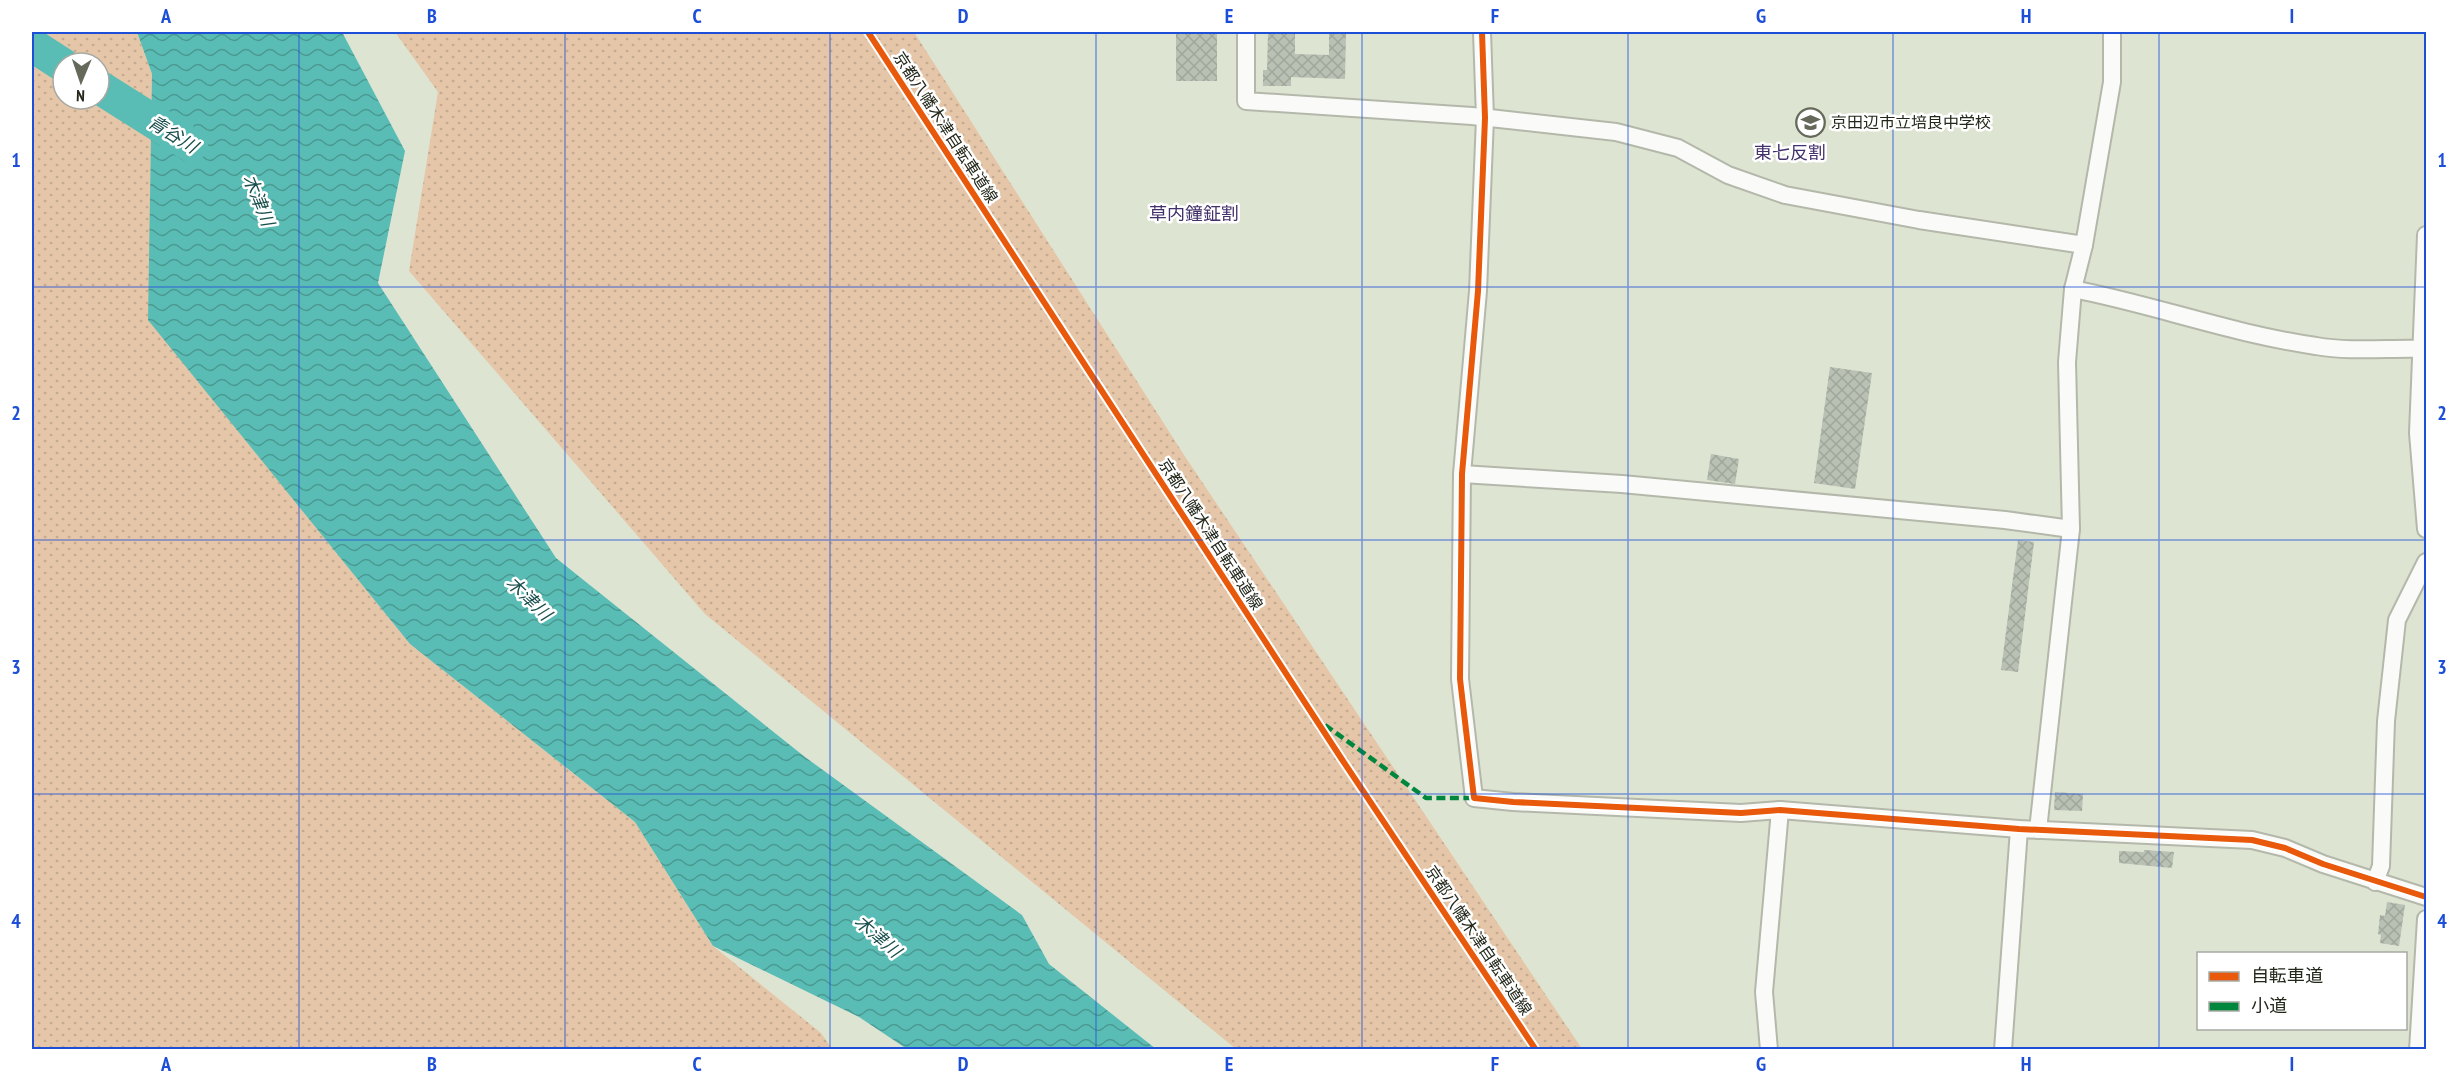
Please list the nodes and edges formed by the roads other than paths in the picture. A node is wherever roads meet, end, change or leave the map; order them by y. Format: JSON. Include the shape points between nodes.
{"nodes":[{"id":1,"x":1246,"y":32,"type":"edge"},
{"id":2,"x":1482,"y":32,"type":"edge"},
{"id":3,"x":2112,"y":32,"type":"edge"},
{"id":4,"x":1485,"y":118,"type":"junction"},
{"id":5,"x":2427,"y":235,"type":"edge"},
{"id":6,"x":2084,"y":245,"type":"junction"},
{"id":7,"x":2073,"y":289,"type":"junction"},
{"id":8,"x":2424,"y":339,"type":"edge"},
{"id":9,"x":1462,"y":474,"type":"junction"},
{"id":10,"x":2071,"y":529,"type":"junction"},
{"id":11,"x":2427,"y":529,"type":"edge"},
{"id":12,"x":2427,"y":562,"type":"edge"},
{"id":13,"x":1780,"y":810,"type":"junction"},
{"id":14,"x":2019,"y":829,"type":"junction"},
{"id":15,"x":2038,"y":830,"type":"junction"},
{"id":16,"x":2375,"y":882,"type":"junction"},
{"id":17,"x":2427,"y":897,"type":"edge"},
{"id":18,"x":2427,"y":918,"type":"edge"},
{"id":19,"x":1768,"y":1050,"type":"edge"},
{"id":20,"x":2003,"y":1050,"type":"edge"},
{"id":21,"x":2418,"y":1050,"type":"edge"}],
"edges":[{"from":1,"to":4,"type":"street","via":[[1246,101]]},
{"from":2,"to":4,"type":"street"},
{"from":3,"to":6,"type":"street","via":[[2112,82]]},
{"from":4,"to":6,"type":"street","via":[[1616,132],[1677,148],[1728,175],[1785,195]]},
{"from":4,"to":9,"type":"street","via":[[1478,291]]},
{"from":5,"to":8,"type":"street"},
{"from":6,"to":7,"type":"street"},
{"from":7,"to":8,"type":"street","via":[[2247,334],[2319,347]]},
{"from":7,"to":10,"type":"street","via":[[2067,362]]},
{"from":8,"to":11,"type":"street","via":[[2418,433]]},
{"from":9,"to":10,"type":"street","via":[[1622,484]]},
{"from":9,"to":13,"type":"street","via":[[1460,679],[1474,798],[1741,813]]},
{"from":10,"to":15,"type":"street"},
{"from":12,"to":16,"type":"street","via":[[2397,620],[2386,721],[2381,866]]},
{"from":13,"to":14,"type":"street"},
{"from":13,"to":19,"type":"street","via":[[1764,992]]},
{"from":14,"to":15,"type":"street"},
{"from":14,"to":20,"type":"street"},
{"from":15,"to":16,"type":"street","via":[[2252,840],[2285,848]]},
{"from":16,"to":17,"type":"street"},
{"from":18,"to":21,"type":"street"}]}
